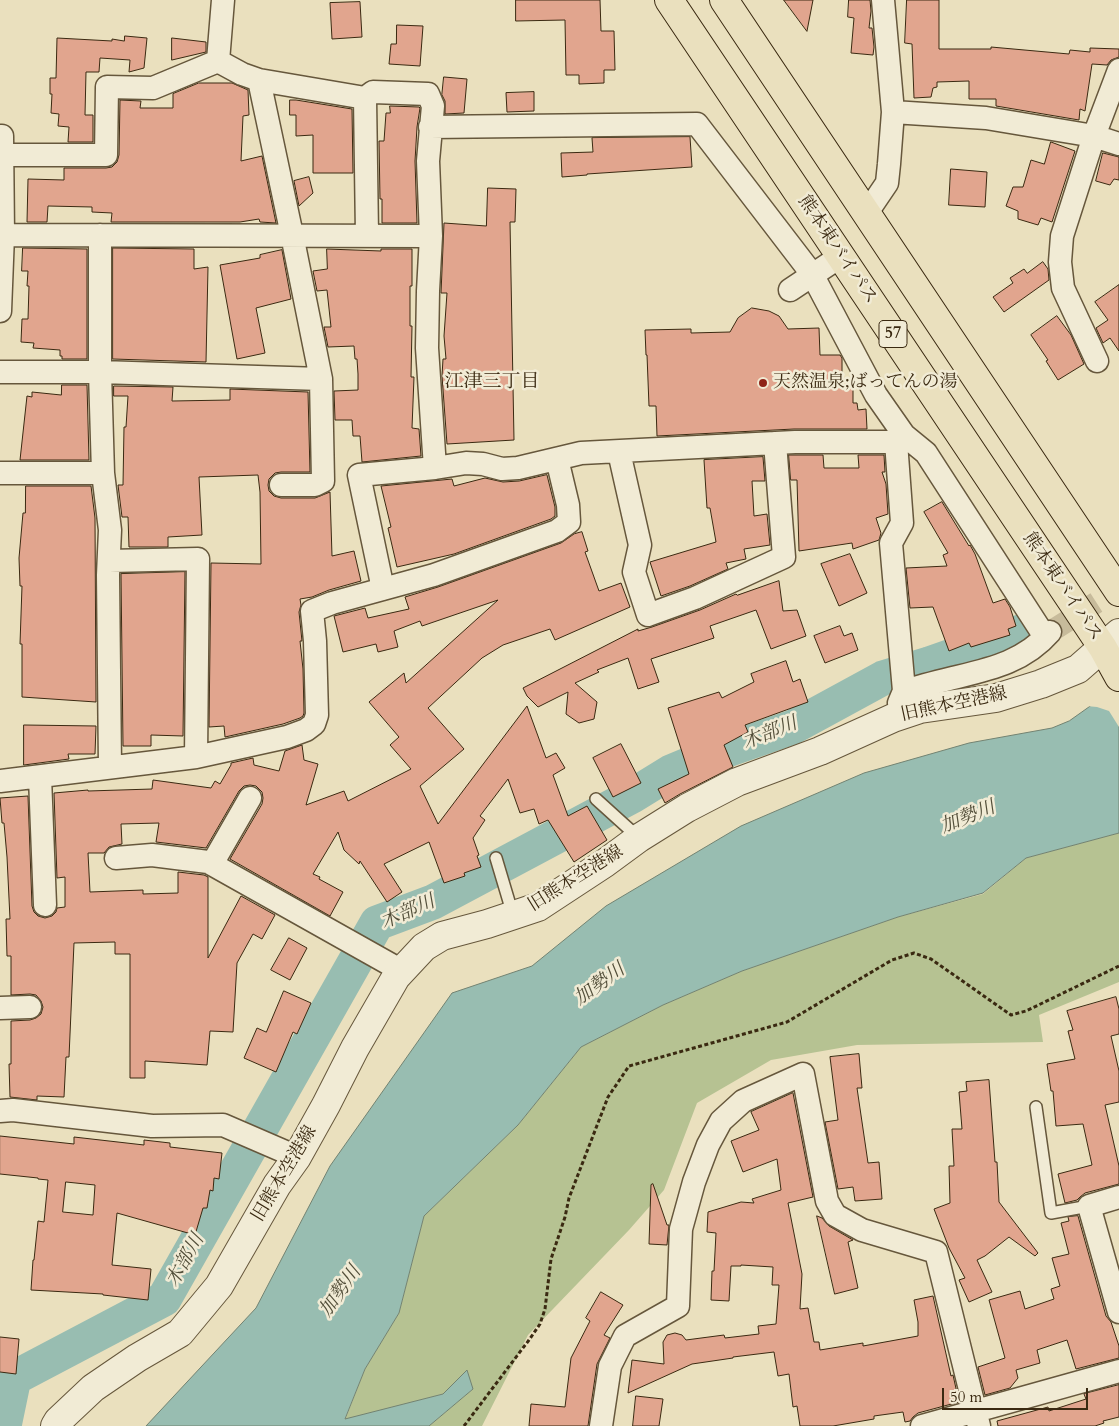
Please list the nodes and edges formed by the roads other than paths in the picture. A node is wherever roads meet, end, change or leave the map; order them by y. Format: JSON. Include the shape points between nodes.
{"nodes":[{"id":1,"x":223,"y":0,"type":"edge"},
{"id":2,"x":669,"y":0,"type":"edge"},
{"id":3,"x":724,"y":0,"type":"edge"},
{"id":4,"x":883,"y":0,"type":"edge"},
{"id":5,"x":218,"y":61,"type":"junction"},
{"id":6,"x":1119,"y":70,"type":"edge"},
{"id":7,"x":259,"y":80,"type":"junction"},
{"id":8,"x":365,"y":98,"type":"junction"},
{"id":9,"x":893,"y":112,"type":"junction"},
{"id":10,"x":430,"y":128,"type":"junction"},
{"id":11,"x":1094,"y":136,"type":"junction"},
{"id":12,"x":1119,"y":144,"type":"edge"},
{"id":13,"x":1,"y":145,"type":"edge"},
{"id":14,"x":866,"y":214,"type":"junction"},
{"id":15,"x":2,"y":235,"type":"junction"},
{"id":16,"x":100,"y":235,"type":"junction"},
{"id":17,"x":292,"y":235,"type":"junction"},
{"id":18,"x":367,"y":236,"type":"junction"},
{"id":19,"x":431,"y":236,"type":"junction"},
{"id":20,"x":841,"y":256,"type":"junction"},
{"id":21,"x":812,"y":274,"type":"junction"},
{"id":22,"x":790,"y":290,"type":"dead end"},
{"id":23,"x":0,"y":311,"type":"edge"},
{"id":24,"x":1097,"y":361,"type":"dead end"},
{"id":25,"x":0,"y":372,"type":"edge"},
{"id":26,"x":100,"y":372,"type":"junction"},
{"id":27,"x":321,"y":378,"type":"junction"},
{"id":28,"x":900,"y":438,"type":"junction"},
{"id":29,"x":776,"y":443,"type":"junction"},
{"id":30,"x":620,"y":452,"type":"junction"},
{"id":31,"x":557,"y":459,"type":"junction"},
{"id":32,"x":434,"y":468,"type":"junction"},
{"id":33,"x":104,"y":472,"type":"junction"},
{"id":34,"x":0,"y":473,"type":"edge"},
{"id":35,"x":281,"y":484,"type":"dead end"},
{"id":36,"x":109,"y":561,"type":"junction"},
{"id":37,"x":383,"y":589,"type":"junction"},
{"id":38,"x":1119,"y":592,"type":"edge"},
{"id":39,"x":1114,"y":657,"type":"edge"},
{"id":40,"x":904,"y":691,"type":"junction"},
{"id":41,"x":893,"y":718,"type":"junction"},
{"id":42,"x":196,"y":757,"type":"junction"},
{"id":43,"x":110,"y":767,"type":"junction"},
{"id":44,"x":40,"y":777,"type":"junction"},
{"id":45,"x":0,"y":781,"type":"edge"},
{"id":46,"x":250,"y":798,"type":"dead end"},
{"id":47,"x":596,"y":799,"type":"dead end"},
{"id":48,"x":639,"y":838,"type":"junction"},
{"id":49,"x":116,"y":858,"type":"dead end"},
{"id":50,"x":496,"y":858,"type":"dead end"},
{"id":51,"x":212,"y":864,"type":"junction"},
{"id":52,"x":45,"y":906,"type":"dead end"},
{"id":53,"x":513,"y":915,"type":"junction"},
{"id":54,"x":402,"y":971,"type":"junction"},
{"id":55,"x":30,"y":1007,"type":"dead end"},
{"id":56,"x":0,"y":1008,"type":"edge"},
{"id":57,"x":1036,"y":1107,"type":"dead end"},
{"id":58,"x":0,"y":1111,"type":"edge"},
{"id":59,"x":297,"y":1157,"type":"junction"},
{"id":60,"x":1119,"y":1196,"type":"edge"},
{"id":61,"x":1090,"y":1206,"type":"junction"},
{"id":62,"x":1119,"y":1312,"type":"edge"},
{"id":63,"x":1119,"y":1371,"type":"edge"},
{"id":64,"x":977,"y":1418,"type":"edge"},
{"id":65,"x":55,"y":1426,"type":"edge"},
{"id":66,"x":601,"y":1426,"type":"edge"},
{"id":67,"x":922,"y":1426,"type":"edge"}],
"edges":[{"from":1,"to":5,"type":"street"},
{"from":2,"to":20,"type":"highway","name":"熊本東バイパス","number":"57"},
{"from":3,"to":14,"type":"highway","number":"57"},
{"from":4,"to":9,"type":"street"},
{"from":5,"to":7,"type":"street"},
{"from":5,"to":13,"type":"street","via":[[153,88],[107,87],[106,155]]},
{"from":6,"to":11,"type":"street"},
{"from":7,"to":8,"type":"street"},
{"from":7,"to":17,"type":"street"},
{"from":8,"to":10,"type":"street","via":[[373,92],[428,94],[433,106]]},
{"from":8,"to":18,"type":"street"},
{"from":9,"to":11,"type":"street","via":[[986,118]]},
{"from":9,"to":14,"type":"street","via":[[887,183]]},
{"from":10,"to":19,"type":"street"},
{"from":10,"to":21,"type":"street","via":[[697,124]]},
{"from":11,"to":12,"type":"street"},
{"from":11,"to":24,"type":"street","via":[[1062,236],[1060,262],[1063,288]]},
{"from":13,"to":15,"type":"street"},
{"from":14,"to":38,"type":"highway","number":"57"},
{"from":15,"to":16,"type":"street"},
{"from":15,"to":23,"type":"street"},
{"from":16,"to":17,"type":"street"},
{"from":16,"to":26,"type":"street"},
{"from":17,"to":18,"type":"street"},
{"from":17,"to":27,"type":"street"},
{"from":18,"to":19,"type":"street"},
{"from":19,"to":32,"type":"street","via":[[427,348]]},
{"from":20,"to":21,"type":"street"},
{"from":20,"to":39,"type":"highway","name":"熊本東バイパス","number":"57"},
{"from":21,"to":22,"type":"street"},
{"from":21,"to":28,"type":"street"},
{"from":25,"to":26,"type":"street"},
{"from":26,"to":27,"type":"street"},
{"from":26,"to":33,"type":"street"},
{"from":27,"to":35,"type":"street","via":[[323,481],[315,485]]},
{"from":28,"to":29,"type":"street"},
{"from":28,"to":40,"type":"street","via":[[902,523],[891,543]]},
{"from":28,"to":40,"type":"street","via":[[926,453],[1027,611],[1047,634],[1012,661]]},
{"from":29,"to":30,"type":"street"},
{"from":29,"to":30,"type":"street","via":[[784,557],[695,598],[648,615],[634,572],[640,544]]},
{"from":30,"to":31,"type":"street","via":[[581,453]]},
{"from":31,"to":32,"type":"street","via":[[518,468],[502,469],[466,463]]},
{"from":31,"to":37,"type":"street","via":[[569,522],[557,531],[434,575]]},
{"from":32,"to":37,"type":"street","via":[[359,475]]},
{"from":33,"to":34,"type":"street"},
{"from":33,"to":36,"type":"street","via":[[110,530]]},
{"from":36,"to":42,"type":"street","via":[[198,560]]},
{"from":36,"to":43,"type":"street"},
{"from":37,"to":42,"type":"street","via":[[312,611],[314,724],[287,737]]},
{"from":39,"to":41,"type":"street","name":"旧熊本空港線","via":[[996,698],[920,709]]},
{"from":40,"to":41,"type":"street"},
{"from":41,"to":48,"type":"street","name":"旧熊本空港線","via":[[737,782]]},
{"from":42,"to":43,"type":"street"},
{"from":43,"to":44,"type":"street"},
{"from":44,"to":45,"type":"street"},
{"from":44,"to":52,"type":"street"},
{"from":46,"to":51,"type":"street"},
{"from":47,"to":48,"type":"lane"},
{"from":48,"to":53,"type":"street","name":"旧熊本空港線","via":[[538,907]]},
{"from":49,"to":51,"type":"street","via":[[152,855]]},
{"from":50,"to":53,"type":"lane"},
{"from":51,"to":54,"type":"street"},
{"from":53,"to":54,"type":"street","name":"旧熊本空港線","via":[[442,936],[424,947]]},
{"from":54,"to":59,"type":"street","name":"旧熊本空港線","via":[[355,1048]]},
{"from":55,"to":56,"type":"street"},
{"from":57,"to":61,"type":"lane","via":[[1051,1213]]},
{"from":58,"to":59,"type":"street","via":[[152,1126],[223,1125]]},
{"from":59,"to":65,"type":"street","name":"旧熊本空港線","via":[[277,1185],[219,1286],[180,1334],[93,1388]]},
{"from":60,"to":61,"type":"street"},
{"from":61,"to":62,"type":"street"},
{"from":63,"to":64,"type":"street"},
{"from":64,"to":66,"type":"street","via":[[936,1252],[862,1230],[835,1215],[827,1201],[803,1074],[743,1101],[721,1121],[694,1182],[681,1229],[678,1306],[625,1336],[610,1366]]},
{"from":64,"to":67,"type":"street"}]}
